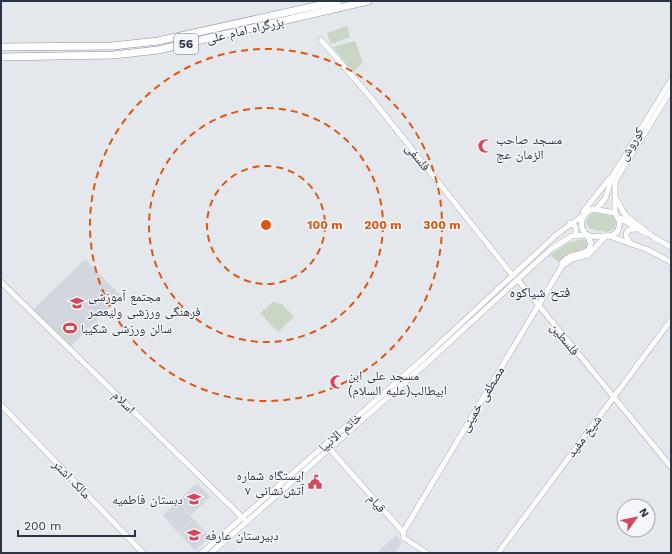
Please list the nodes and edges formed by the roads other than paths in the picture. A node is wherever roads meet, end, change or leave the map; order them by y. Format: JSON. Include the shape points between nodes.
{"nodes":[{"id":1,"x":338,"y":1,"type":"edge"},
{"id":2,"x":368,"y":1,"type":"edge"},
{"id":3,"x":321,"y":40,"type":"dead end"},
{"id":4,"x":1,"y":47,"type":"edge"},
{"id":5,"x":1,"y":57,"type":"edge"},
{"id":6,"x":671,"y":80,"type":"edge"},
{"id":7,"x":671,"y":90,"type":"edge"},
{"id":8,"x":613,"y":175,"type":"junction"},
{"id":9,"x":615,"y":194,"type":"junction"},
{"id":10,"x":596,"y":209,"type":"junction"},
{"id":11,"x":615,"y":213,"type":"junction"},
{"id":12,"x":585,"y":214,"type":"junction"},
{"id":13,"x":620,"y":218,"type":"junction"},
{"id":14,"x":577,"y":219,"type":"junction"},
{"id":15,"x":570,"y":223,"type":"junction"},
{"id":16,"x":637,"y":229,"type":"junction"},
{"id":17,"x":576,"y":235,"type":"junction"},
{"id":18,"x":588,"y":235,"type":"junction"},
{"id":19,"x":608,"y":236,"type":"junction"},
{"id":20,"x":656,"y":239,"type":"junction"},
{"id":21,"x":630,"y":243,"type":"junction"},
{"id":22,"x":671,"y":247,"type":"edge"},
{"id":23,"x":671,"y":262,"type":"edge"},
{"id":24,"x":562,"y":266,"type":"junction"},
{"id":25,"x":513,"y":276,"type":"junction"},
{"id":26,"x":518,"y":280,"type":"junction"},
{"id":27,"x":1,"y":282,"type":"edge"},
{"id":28,"x":538,"y":305,"type":"junction"},
{"id":29,"x":671,"y":320,"type":"edge"},
{"id":30,"x":613,"y":398,"type":"junction"},
{"id":31,"x":1,"y":405,"type":"edge"},
{"id":32,"x":325,"y":444,"type":"junction"},
{"id":33,"x":330,"y":449,"type":"junction"},
{"id":34,"x":671,"y":467,"type":"edge"},
{"id":35,"x":244,"y":520,"type":"junction"},
{"id":36,"x":403,"y":532,"type":"junction"},
{"id":37,"x":217,"y":548,"type":"junction"},
{"id":38,"x":143,"y":553,"type":"edge"},
{"id":39,"x":202,"y":553,"type":"edge"},
{"id":40,"x":211,"y":553,"type":"edge"},
{"id":41,"x":222,"y":553,"type":"edge"},
{"id":42,"x":427,"y":553,"type":"edge"},
{"id":43,"x":498,"y":553,"type":"edge"}],
"edges":[{"from":1,"to":4,"type":"highway","name":"بزرگراه امام علی","number":"56","via":[[158,41],[112,46]]},
{"from":2,"to":5,"type":"highway","name":"بزرگراه امام علی","number":"56","via":[[158,50],[114,55]]},
{"from":3,"to":25,"type":"street","name":"فلسفی","via":[[372,99]]},
{"from":6,"to":8,"type":"street","name":"کوروش"},
{"from":7,"to":9,"type":"street","name":"کوروش","via":[[617,178]]},
{"from":8,"to":10,"type":"street","name":"کوروش","via":[[605,199]]},
{"from":8,"to":14,"type":"street"},
{"from":9,"to":11,"type":"street","name":"کوروش"},
{"from":9,"to":20,"type":"street","via":[[625,215]]},
{"from":10,"to":11,"type":"street"},
{"from":10,"to":12,"type":"street"},
{"from":11,"to":13,"type":"street"},
{"from":12,"to":14,"type":"street","name":"خاتم الانبیا"},
{"from":12,"to":18,"type":"street","via":[[581,225]]},
{"from":13,"to":16,"type":"street"},
{"from":13,"to":19,"type":"street","via":[[620,228],[616,234]]},
{"from":14,"to":15,"type":"street","name":"خاتم الانبیا"},
{"from":15,"to":17,"type":"street","via":[[576,227]]},
{"from":15,"to":25,"type":"street","name":"خاتم الانبیا"},
{"from":16,"to":20,"type":"street"},
{"from":16,"to":21,"type":"street","via":[[626,232]]},
{"from":17,"to":18,"type":"street","name":"خاتم الانبیا"},
{"from":17,"to":26,"type":"street","name":"خاتم الانبیا","via":[[556,244]]},
{"from":18,"to":19,"type":"street"},
{"from":18,"to":24,"type":"street","name":"مصطفی خمینی","via":[[591,243],[588,251],[569,256]]},
{"from":19,"to":21,"type":"street"},
{"from":19,"to":24,"type":"street","via":[[590,254],[572,259]]},
{"from":20,"to":22,"type":"street"},
{"from":21,"to":23,"type":"street"},
{"from":24,"to":28,"type":"street","name":"مصطفی خمینی"},
{"from":25,"to":32,"type":"street","name":"خاتم الانبیا"},
{"from":26,"to":28,"type":"street","name":"فلسطین"},
{"from":26,"to":33,"type":"street","name":"خاتم الانبیا"},
{"from":27,"to":35,"type":"street","name":"اسلام"},
{"from":28,"to":30,"type":"street","name":"فلسطین"},
{"from":28,"to":36,"type":"street","name":"مصطفی خمینی"},
{"from":29,"to":30,"type":"street","name":"شیخ مفید"},
{"from":30,"to":34,"type":"street","name":"فلسطین"},
{"from":30,"to":43,"type":"street","name":"شیخ مفید"},
{"from":31,"to":38,"type":"street","name":"مالک اشتر"},
{"from":32,"to":33,"type":"street","name":"قیام"},
{"from":32,"to":35,"type":"street","name":"خاتم الانبیا"},
{"from":33,"to":35,"type":"street","name":"خاتم الانبیا"},
{"from":33,"to":36,"type":"street","name":"قیام"},
{"from":35,"to":37,"type":"street","name":"خاتم الانبیا"},
{"from":35,"to":39,"type":"street","name":"خاتم الانبیا"},
{"from":36,"to":42,"type":"street","name":"قیام","via":[[404,538]]},
{"from":37,"to":40,"type":"street","name":"خاتم الانبیا"},
{"from":37,"to":41,"type":"street"}]}
